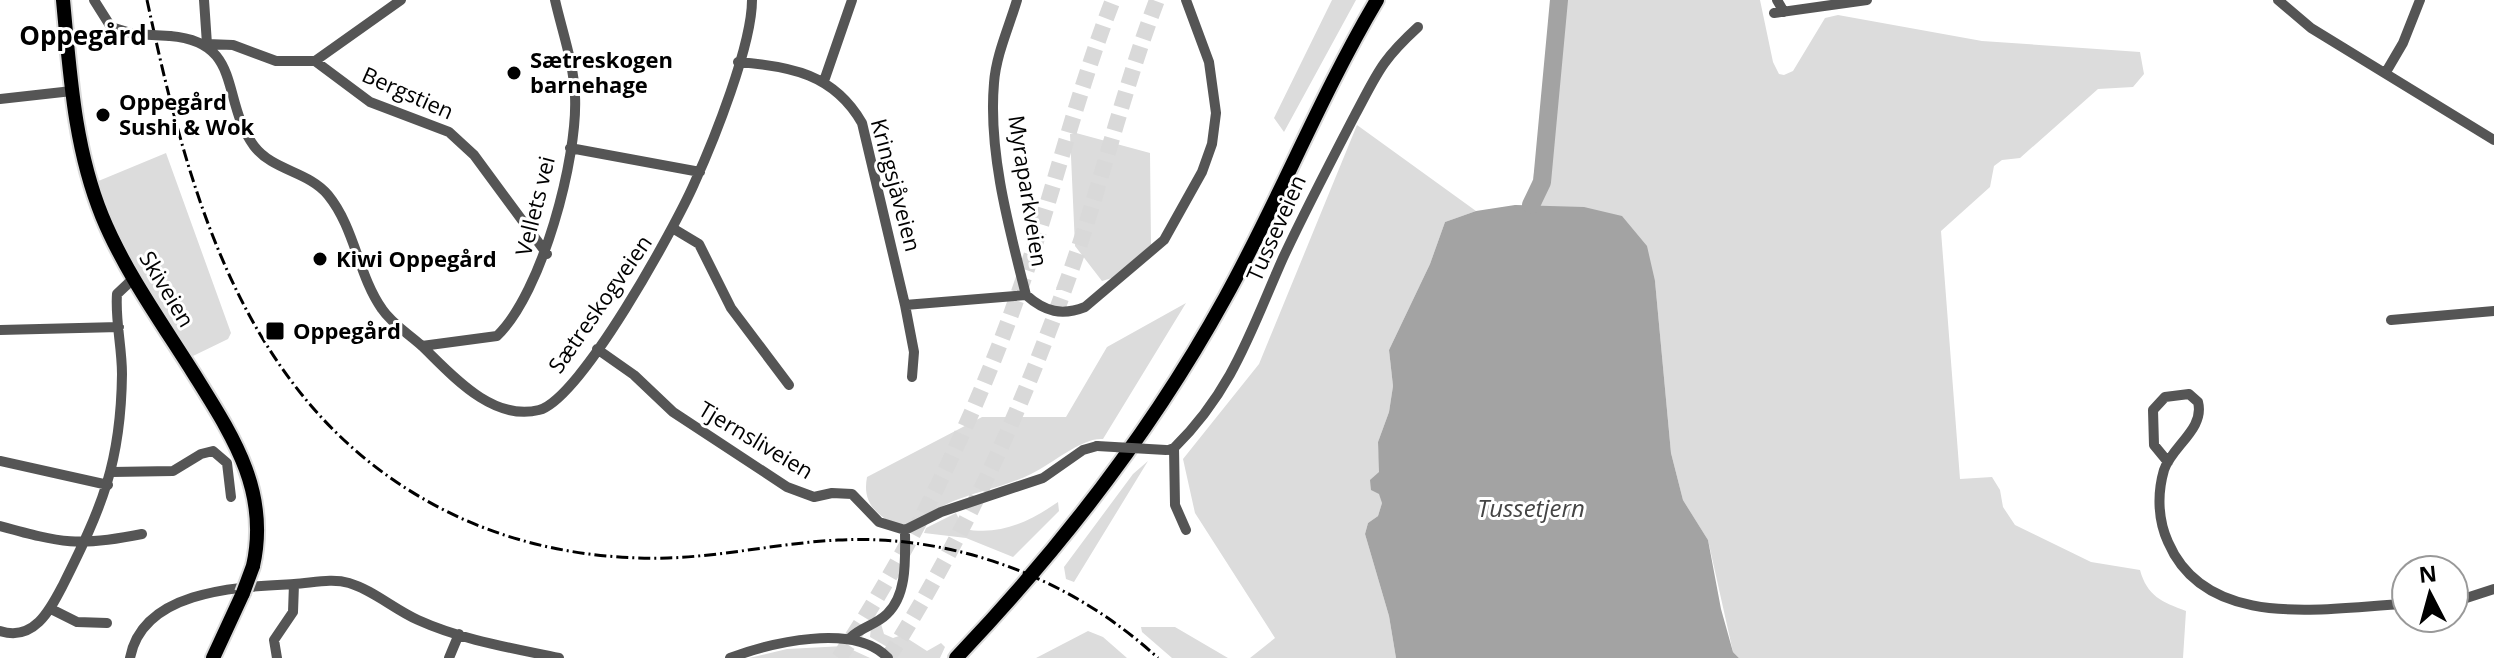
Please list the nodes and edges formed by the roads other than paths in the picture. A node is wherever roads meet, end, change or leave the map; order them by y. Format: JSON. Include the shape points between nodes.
{"nodes":[{"id":1,"x":63,"y":0,"type":"edge"},
{"id":2,"x":94,"y":0,"type":"edge"},
{"id":3,"x":204,"y":0,"type":"edge"},
{"id":4,"x":401,"y":0,"type":"edge"},
{"id":5,"x":555,"y":0,"type":"edge"},
{"id":6,"x":752,"y":0,"type":"edge"},
{"id":7,"x":852,"y":0,"type":"edge"},
{"id":8,"x":1017,"y":0,"type":"edge"},
{"id":9,"x":1186,"y":0,"type":"edge"},
{"id":10,"x":1377,"y":0,"type":"edge"},
{"id":11,"x":1777,"y":0,"type":"edge"},
{"id":12,"x":1867,"y":0,"type":"edge"},
{"id":13,"x":2278,"y":0,"type":"edge"},
{"id":14,"x":2420,"y":0,"type":"edge"},
{"id":15,"x":1418,"y":27,"type":"dead end"},
{"id":16,"x":207,"y":44,"type":"junction"},
{"id":17,"x":315,"y":61,"type":"junction"},
{"id":18,"x":738,"y":62,"type":"junction"},
{"id":19,"x":2386,"y":72,"type":"junction"},
{"id":20,"x":824,"y":81,"type":"junction"},
{"id":21,"x":72,"y":91,"type":"junction"},
{"id":22,"x":0,"y":99,"type":"edge"},
{"id":23,"x":2494,"y":140,"type":"edge"},
{"id":24,"x":570,"y":148,"type":"junction"},
{"id":25,"x":700,"y":172,"type":"junction"},
{"id":26,"x":674,"y":229,"type":"junction"},
{"id":27,"x":547,"y":254,"type":"junction"},
{"id":28,"x":134,"y":278,"type":"junction"},
{"id":29,"x":1026,"y":295,"type":"junction"},
{"id":30,"x":905,"y":305,"type":"junction"},
{"id":31,"x":2494,"y":311,"type":"edge"},
{"id":32,"x":2391,"y":320,"type":"dead end"},
{"id":33,"x":119,"y":327,"type":"junction"},
{"id":34,"x":0,"y":330,"type":"edge"},
{"id":35,"x":422,"y":346,"type":"junction"},
{"id":36,"x":597,"y":349,"type":"junction"},
{"id":37,"x":912,"y":377,"type":"dead end"},
{"id":38,"x":789,"y":385,"type":"dead end"},
{"id":39,"x":1170,"y":449,"type":"junction"},
{"id":40,"x":0,"y":461,"type":"edge"},
{"id":41,"x":2168,"y":462,"type":"junction"},
{"id":42,"x":112,"y":472,"type":"junction"},
{"id":43,"x":108,"y":485,"type":"junction"},
{"id":44,"x":231,"y":497,"type":"dead end"},
{"id":45,"x":0,"y":526,"type":"edge"},
{"id":46,"x":905,"y":530,"type":"junction"},
{"id":47,"x":1186,"y":530,"type":"dead end"},
{"id":48,"x":142,"y":534,"type":"dead end"},
{"id":49,"x":83,"y":544,"type":"junction"},
{"id":50,"x":294,"y":584,"type":"junction"},
{"id":51,"x":2494,"y":589,"type":"edge"},
{"id":52,"x":2470,"y":597,"type":"edge"},
{"id":53,"x":2390,"y":604,"type":"edge"},
{"id":54,"x":51,"y":609,"type":"junction"},
{"id":55,"x":107,"y":623,"type":"dead end"},
{"id":56,"x":0,"y":631,"type":"edge"},
{"id":57,"x":459,"y":634,"type":"junction"},
{"id":58,"x":850,"y":638,"type":"junction"},
{"id":59,"x":130,"y":658,"type":"edge"},
{"id":60,"x":213,"y":658,"type":"edge"},
{"id":61,"x":277,"y":658,"type":"edge"},
{"id":62,"x":449,"y":658,"type":"edge"},
{"id":63,"x":559,"y":658,"type":"edge"},
{"id":64,"x":730,"y":658,"type":"edge"},
{"id":65,"x":888,"y":658,"type":"edge"},
{"id":66,"x":956,"y":658,"type":"edge"}],
"edges":[{"from":1,"to":21,"type":"main road","name":"Skiveien"},
{"from":2,"to":16,"type":"street","bridge":true,"via":[[111,27]]},
{"from":3,"to":16,"type":"street"},
{"from":4,"to":17,"type":"street"},
{"from":5,"to":24,"type":"street","name":"Vellets vei","via":[[574,85]]},
{"from":6,"to":18,"type":"street","name":"Sætreskogveien"},
{"from":7,"to":20,"type":"street"},
{"from":8,"to":29,"type":"street","name":"Myraparkveien","via":[[998,60],[993,101],[1009,220]]},
{"from":9,"to":29,"type":"street","via":[[1209,62],[1216,126],[1202,172],[1173,226],[1144,259],[1085,307],[1058,313]]},
{"from":10,"to":66,"type":"main road","via":[[1243,265],[1169,393],[1072,524]]},
{"from":11,"to":12,"type":"street","via":[[1779,12]]},
{"from":13,"to":19,"type":"street","via":[[2311,28]]},
{"from":14,"to":19,"type":"street"},
{"from":15,"to":39,"type":"street","name":"Tusseveien","via":[[1374,73],[1320,177],[1232,374]]},
{"from":16,"to":17,"type":"street","via":[[233,45],[276,61]]},
{"from":16,"to":35,"type":"street","name":"Sætreskogveien","via":[[220,62],[252,143],[327,194],[382,310]]},
{"from":17,"to":27,"type":"street","name":"Bergstien","via":[[370,102],[459,139]]},
{"from":18,"to":20,"type":"street","name":"Kringsjåveien"},
{"from":18,"to":25,"type":"street","name":"Sætreskogveien"},
{"from":19,"to":23,"type":"street"},
{"from":20,"to":30,"type":"street","name":"Kringsjåveien","via":[[862,123]]},
{"from":21,"to":22,"type":"street"},
{"from":21,"to":28,"type":"main road","name":"Skiveien","via":[[93,192]]},
{"from":24,"to":25,"type":"street"},
{"from":24,"to":27,"type":"street","name":"Vellets vei"},
{"from":25,"to":26,"type":"street","name":"Sætreskogveien"},
{"from":26,"to":36,"type":"street","name":"Sætreskogveien"},
{"from":26,"to":38,"type":"street","via":[[699,244],[731,308]]},
{"from":27,"to":35,"type":"street","name":"Vellets vei","via":[[497,336]]},
{"from":28,"to":33,"type":"street","via":[[117,294]]},
{"from":28,"to":60,"type":"main road","name":"Skiveien","bridge":true,"via":[[240,450],[257,511],[253,566]]},
{"from":29,"to":30,"type":"street"},
{"from":30,"to":37,"type":"street","name":"Kringsjåveien","via":[[914,352]]},
{"from":31,"to":32,"type":"street"},
{"from":33,"to":34,"type":"street"},
{"from":33,"to":42,"type":"street","via":[[121,388]]},
{"from":35,"to":36,"type":"street","name":"Sætreskogveien","via":[[478,395],[529,412],[552,403]]},
{"from":36,"to":46,"type":"street","name":"Tjernsliveien","via":[[673,412],[787,487],[814,497],[852,494],[879,522]]},
{"from":39,"to":46,"type":"street","bridge":true,"via":[[1083,450],[1043,478],[941,512]]},
{"from":39,"to":47,"type":"street","via":[[1173,492]]},
{"from":40,"to":43,"type":"street"},
{"from":41,"to":41,"type":"street","via":[[2199,417],[2198,402],[2189,394],[2165,397],[2153,410],[2154,445]]},
{"from":41,"to":53,"type":"street","via":[[2159,495],[2166,537],[2179,563],[2210,590],[2270,608]]},
{"from":42,"to":43,"type":"street"},
{"from":42,"to":44,"type":"street","via":[[173,471],[213,451],[227,463]]},
{"from":43,"to":49,"type":"street"},
{"from":45,"to":49,"type":"street"},
{"from":46,"to":58,"type":"street","via":[[897,600],[888,613]]},
{"from":48,"to":49,"type":"street"},
{"from":49,"to":54,"type":"street"},
{"from":50,"to":57,"type":"street","via":[[348,583],[419,621]]},
{"from":50,"to":59,"type":"street","via":[[225,588],[192,597],[147,626]]},
{"from":50,"to":61,"type":"street","via":[[293,612],[274,640]]},
{"from":51,"to":52,"type":"street"},
{"from":54,"to":55,"type":"street","via":[[77,622]]},
{"from":54,"to":56,"type":"street","via":[[32,628]]},
{"from":57,"to":62,"type":"street"},
{"from":57,"to":63,"type":"street"},
{"from":58,"to":64,"type":"street","via":[[762,646]]},
{"from":58,"to":65,"type":"street"}]}
